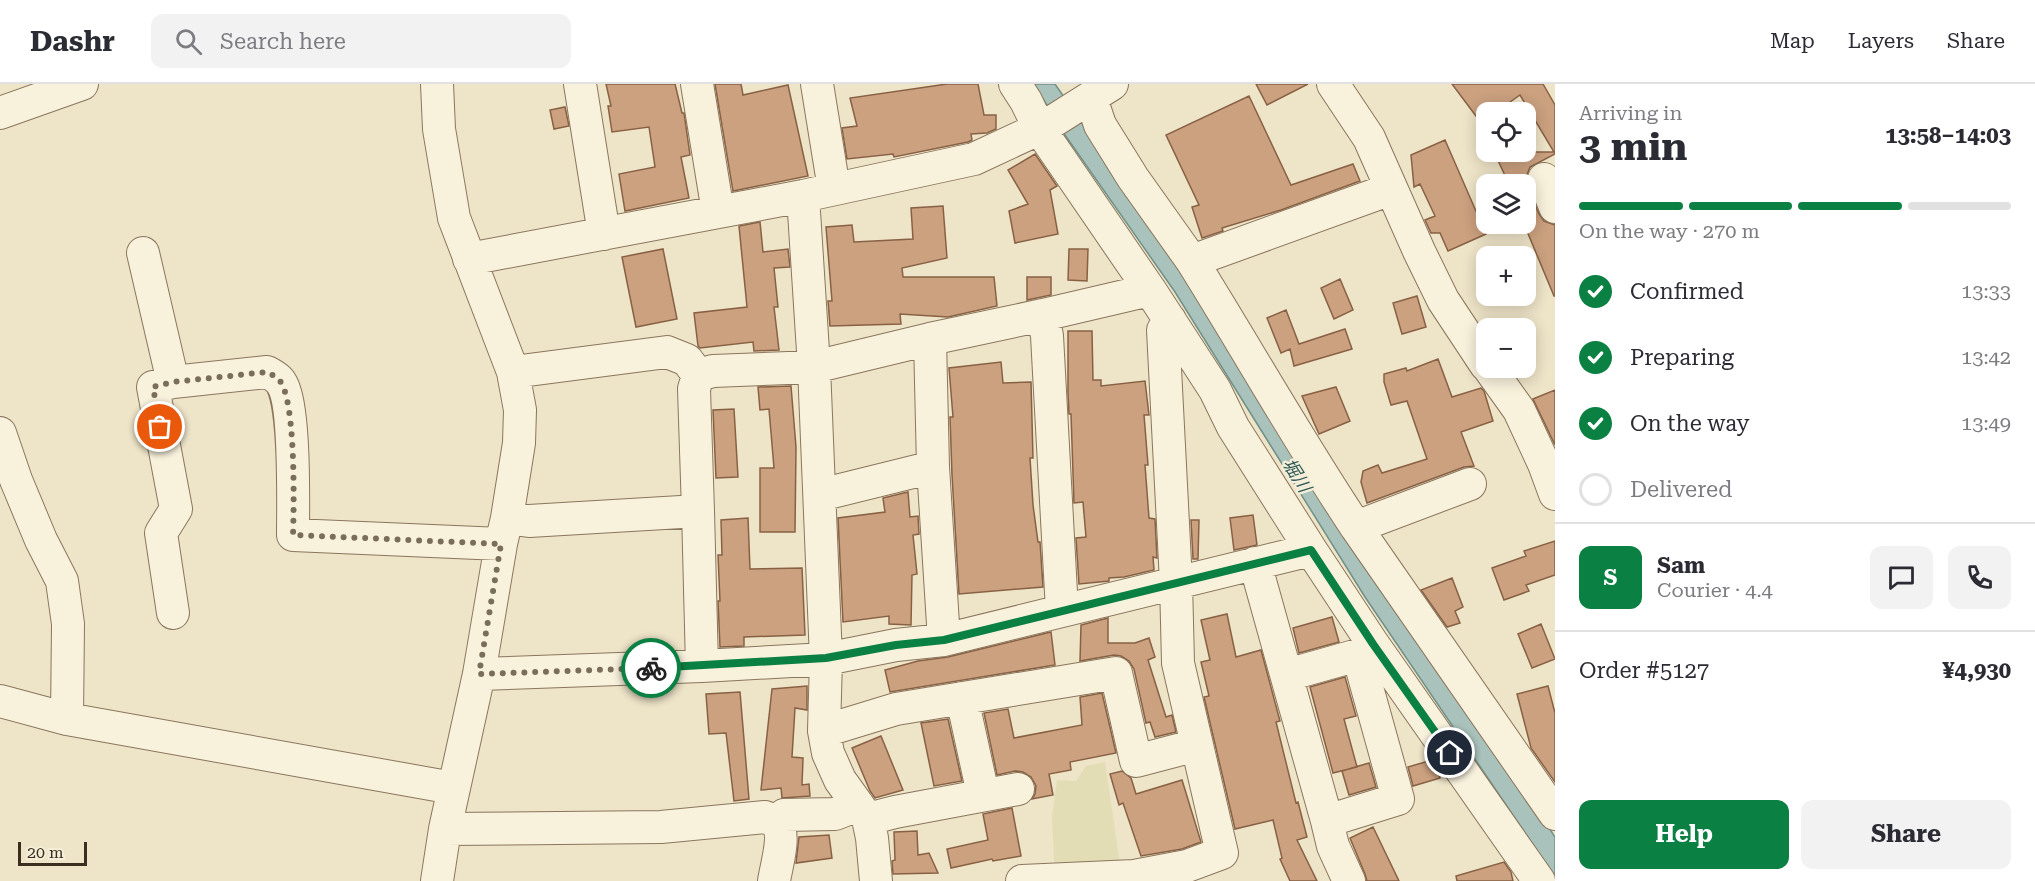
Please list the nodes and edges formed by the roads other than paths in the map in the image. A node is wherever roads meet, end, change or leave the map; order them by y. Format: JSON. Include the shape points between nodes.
{"nodes":[{"id":1,"x":82,"y":84,"type":"edge"},
{"id":2,"x":437,"y":84,"type":"edge"},
{"id":3,"x":580,"y":84,"type":"edge"},
{"id":4,"x":697,"y":84,"type":"edge"},
{"id":5,"x":816,"y":84,"type":"edge"},
{"id":6,"x":1015,"y":84,"type":"edge"},
{"id":7,"x":1333,"y":84,"type":"edge"},
{"id":8,"x":1096,"y":95,"type":"edge"},
{"id":9,"x":0,"y":113,"type":"edge"},
{"id":10,"x":1043,"y":127,"type":"junction"},
{"id":11,"x":834,"y":189,"type":"junction"},
{"id":12,"x":1391,"y":189,"type":"junction"},
{"id":13,"x":803,"y":196,"type":"junction"},
{"id":14,"x":718,"y":212,"type":"junction"},
{"id":15,"x":604,"y":234,"type":"junction"},
{"id":16,"x":143,"y":253,"type":"dead end"},
{"id":17,"x":469,"y":259,"type":"junction"},
{"id":18,"x":1192,"y":261,"type":"junction"},
{"id":19,"x":1150,"y":290,"type":"junction"},
{"id":20,"x":1043,"y":315,"type":"junction"},
{"id":21,"x":1170,"y":320,"type":"junction"},
{"id":22,"x":930,"y":339,"type":"junction"},
{"id":23,"x":1476,"y":348,"type":"edge"},
{"id":24,"x":814,"y":367,"type":"junction"},
{"id":25,"x":513,"y":372,"type":"junction"},
{"id":26,"x":698,"y":375,"type":"junction"},
{"id":27,"x":1496,"y":378,"type":"edge"},
{"id":28,"x":173,"y":382,"type":"junction"},
{"id":29,"x":0,"y":432,"type":"edge"},
{"id":30,"x":933,"y":467,"type":"junction"},
{"id":31,"x":1470,"y":484,"type":"dead end"},
{"id":32,"x":1555,"y":494,"type":"edge"},
{"id":33,"x":820,"y":495,"type":"junction"},
{"id":34,"x":698,"y":511,"type":"junction"},
{"id":35,"x":1356,"y":527,"type":"junction"},
{"id":36,"x":504,"y":531,"type":"junction"},
{"id":37,"x":1311,"y":550,"type":"junction"},
{"id":38,"x":1256,"y":563,"type":"junction"},
{"id":39,"x":1176,"y":582,"type":"junction"},
{"id":40,"x":1062,"y":611,"type":"junction"},
{"id":41,"x":173,"y":613,"type":"dead end"},
{"id":42,"x":944,"y":640,"type":"junction"},
{"id":43,"x":826,"y":658,"type":"junction"},
{"id":44,"x":702,"y":666,"type":"junction"},
{"id":45,"x":479,"y":674,"type":"junction"},
{"id":46,"x":1287,"y":675,"type":"junction"},
{"id":47,"x":962,"y":699,"type":"junction"},
{"id":48,"x":0,"y":701,"type":"edge"},
{"id":49,"x":67,"y":719,"type":"junction"},
{"id":50,"x":824,"y":730,"type":"junction"},
{"id":51,"x":1197,"y":745,"type":"junction"},
{"id":52,"x":453,"y":788,"type":"junction"},
{"id":53,"x":1018,"y":789,"type":"dead end"},
{"id":54,"x":983,"y":794,"type":"junction"},
{"id":55,"x":863,"y":812,"type":"junction"},
{"id":56,"x":1555,"y":814,"type":"edge"},
{"id":57,"x":1327,"y":821,"type":"junction"},
{"id":58,"x":776,"y":822,"type":"junction"},
{"id":59,"x":445,"y":829,"type":"junction"},
{"id":60,"x":437,"y":881,"type":"edge"},
{"id":61,"x":774,"y":881,"type":"edge"},
{"id":62,"x":876,"y":881,"type":"edge"},
{"id":63,"x":1022,"y":881,"type":"edge"},
{"id":64,"x":1349,"y":881,"type":"edge"},
{"id":65,"x":1539,"y":881,"type":"edge"}],
"edges":[{"from":1,"to":9,"type":"street"},
{"from":2,"to":17,"type":"street","via":[[445,171],[454,218]]},
{"from":3,"to":15,"type":"street"},
{"from":4,"to":14,"type":"street"},
{"from":5,"to":11,"type":"street"},
{"from":6,"to":10,"type":"street"},
{"from":7,"to":12,"type":"street","via":[[1369,138]]},
{"from":8,"to":10,"type":"street"},
{"from":8,"to":18,"type":"street","via":[[1100,125],[1132,178]]},
{"from":10,"to":11,"type":"street","via":[[974,159]]},
{"from":10,"to":19,"type":"street"},
{"from":11,"to":13,"type":"street"},
{"from":12,"to":18,"type":"street"},
{"from":12,"to":23,"type":"street","via":[[1443,300]]},
{"from":13,"to":14,"type":"street"},
{"from":13,"to":24,"type":"street"},
{"from":14,"to":15,"type":"street"},
{"from":15,"to":17,"type":"street"},
{"from":16,"to":28,"type":"street"},
{"from":17,"to":25,"type":"street"},
{"from":18,"to":35,"type":"street"},
{"from":19,"to":20,"type":"street"},
{"from":19,"to":21,"type":"street"},
{"from":20,"to":22,"type":"street"},
{"from":20,"to":40,"type":"street"},
{"from":21,"to":37,"type":"street"},
{"from":21,"to":39,"type":"street","via":[[1163,330]]},
{"from":22,"to":24,"type":"street"},
{"from":22,"to":30,"type":"street"},
{"from":24,"to":26,"type":"street"},
{"from":24,"to":33,"type":"street"},
{"from":25,"to":26,"type":"street","via":[[667,351],[687,360]]},
{"from":25,"to":36,"type":"street","via":[[520,410],[519,443]]},
{"from":26,"to":34,"type":"street","via":[[694,389]]},
{"from":27,"to":32,"type":"street","via":[[1519,410]]},
{"from":28,"to":36,"type":"street","via":[[267,372],[280,380],[288,406],[294,468],[293,535]]},
{"from":28,"to":41,"type":"street","via":[[153,387],[176,509],[161,533]]},
{"from":29,"to":49,"type":"street","via":[[16,480],[62,581],[68,624]]},
{"from":30,"to":33,"type":"street"},
{"from":30,"to":42,"type":"street"},
{"from":31,"to":35,"type":"street"},
{"from":33,"to":43,"type":"street"},
{"from":34,"to":36,"type":"street","via":[[530,521]]},
{"from":34,"to":44,"type":"street"},
{"from":35,"to":56,"type":"street"},
{"from":36,"to":45,"type":"street"},
{"from":37,"to":38,"type":"street"},
{"from":37,"to":65,"type":"street"},
{"from":38,"to":39,"type":"street"},
{"from":38,"to":46,"type":"street"},
{"from":39,"to":40,"type":"street"},
{"from":39,"to":51,"type":"street","via":[[1178,663]]},
{"from":40,"to":42,"type":"street"},
{"from":42,"to":43,"type":"street"},
{"from":43,"to":44,"type":"street"},
{"from":43,"to":50,"type":"street"},
{"from":44,"to":45,"type":"street"},
{"from":45,"to":52,"type":"street"},
{"from":46,"to":57,"type":"street"},
{"from":46,"to":57,"type":"street","via":[[1358,655],[1398,799]]},
{"from":47,"to":50,"type":"street","via":[[896,709]]},
{"from":47,"to":51,"type":"street","via":[[1116,673],[1136,761]]},
{"from":47,"to":54,"type":"street"},
{"from":48,"to":49,"type":"street"},
{"from":49,"to":52,"type":"street"},
{"from":50,"to":55,"type":"street","via":[[828,753],[840,780]]},
{"from":51,"to":63,"type":"street","via":[[1222,853],[1187,866],[1134,876]]},
{"from":52,"to":59,"type":"street"},
{"from":53,"to":54,"type":"street"},
{"from":54,"to":55,"type":"street","via":[[895,812]]},
{"from":55,"to":58,"type":"street","via":[[784,815]]},
{"from":55,"to":62,"type":"street","via":[[872,838]]},
{"from":57,"to":64,"type":"street"},
{"from":58,"to":59,"type":"street","via":[[765,817],[661,827]]},
{"from":58,"to":61,"type":"street","via":[[781,844]]},
{"from":59,"to":60,"type":"street"}]}
